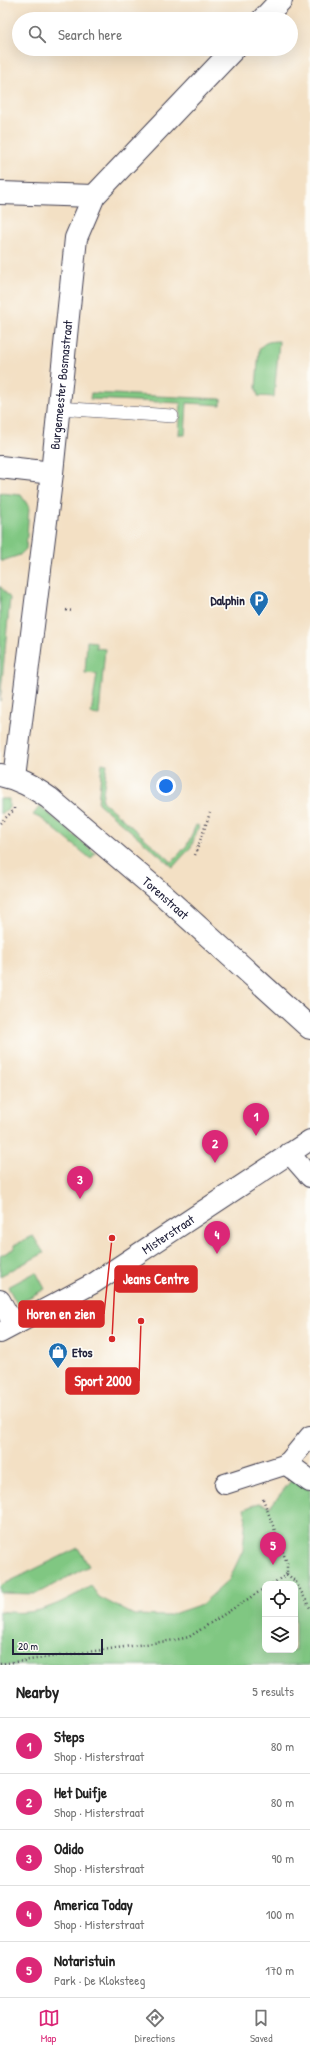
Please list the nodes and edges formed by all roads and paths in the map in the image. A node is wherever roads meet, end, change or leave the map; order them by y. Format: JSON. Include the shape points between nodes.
{"nodes":[{"id":1,"x":281,"y":0,"type":"edge"},
{"id":2,"x":270,"y":12,"type":"edge"},
{"id":3,"x":227,"y":56,"type":"edge"},
{"id":4,"x":0,"y":193,"type":"edge"},
{"id":5,"x":94,"y":196,"type":"junction"},
{"id":6,"x":58,"y":408,"type":"junction"},
{"id":7,"x":172,"y":416,"type":"dead end"},
{"id":8,"x":0,"y":467,"type":"edge"},
{"id":9,"x":52,"y":473,"type":"junction"},
{"id":10,"x":66,"y":610,"type":"dead end"},
{"id":11,"x":73,"y":611,"type":"dead end"},
{"id":12,"x":7,"y":777,"type":"edge"},
{"id":13,"x":210,"y":813,"type":"dead end"},
{"id":14,"x":195,"y":855,"type":"dead end"},
{"id":15,"x":310,"y":1028,"type":"edge"},
{"id":16,"x":310,"y":1140,"type":"edge"},
{"id":17,"x":289,"y":1153,"type":"junction"},
{"id":18,"x":310,"y":1176,"type":"edge"},
{"id":19,"x":0,"y":1300,"type":"edge"},
{"id":20,"x":7,"y":1329,"type":"edge"},
{"id":21,"x":310,"y":1436,"type":"edge"},
{"id":22,"x":287,"y":1464,"type":"junction"},
{"id":23,"x":255,"y":1474,"type":"junction"},
{"id":24,"x":310,"y":1481,"type":"edge"},
{"id":25,"x":224,"y":1484,"type":"dead end"},
{"id":26,"x":287,"y":1574,"type":"junction"},
{"id":27,"x":276,"y":1581,"type":"edge"},
{"id":28,"x":262,"y":1590,"type":"edge"},
{"id":29,"x":310,"y":1608,"type":"edge"},
{"id":30,"x":0,"y":1664,"type":"edge"}],
"edges":[{"from":1,"to":2,"type":"street"},
{"from":3,"to":5,"type":"street","name":"Burgemeester Bosmastraat"},
{"from":4,"to":5,"type":"street"},
{"from":5,"to":6,"type":"street","name":"Burgemeester Bosmastraat","via":[[76,238]]},
{"from":6,"to":7,"type":"lane"},
{"from":6,"to":9,"type":"street","name":"Burgemeester Bosmastraat"},
{"from":8,"to":9,"type":"street"},
{"from":9,"to":12,"type":"street","name":"Burgemeester Bosmastraat"},
{"from":10,"to":11,"type":"path"},
{"from":12,"to":15,"type":"street","name":"Torenstraat","via":[[32,786],[49,798],[162,894]]},
{"from":13,"to":14,"type":"path"},
{"from":16,"to":17,"type":"street","name":"Misterstraat"},
{"from":17,"to":18,"type":"street"},
{"from":17,"to":20,"type":"street","name":"Misterstraat","via":[[94,1283]]},
{"from":19,"to":20,"type":"street"},
{"from":21,"to":22,"type":"street"},
{"from":22,"to":23,"type":"street"},
{"from":22,"to":24,"type":"street"},
{"from":23,"to":25,"type":"street"},
{"from":23,"to":26,"type":"path","via":[[287,1563]]},
{"from":26,"to":27,"type":"path"},
{"from":26,"to":29,"type":"path","via":[[296,1582]]},
{"from":28,"to":30,"type":"path","via":[[189,1637]]}]}
